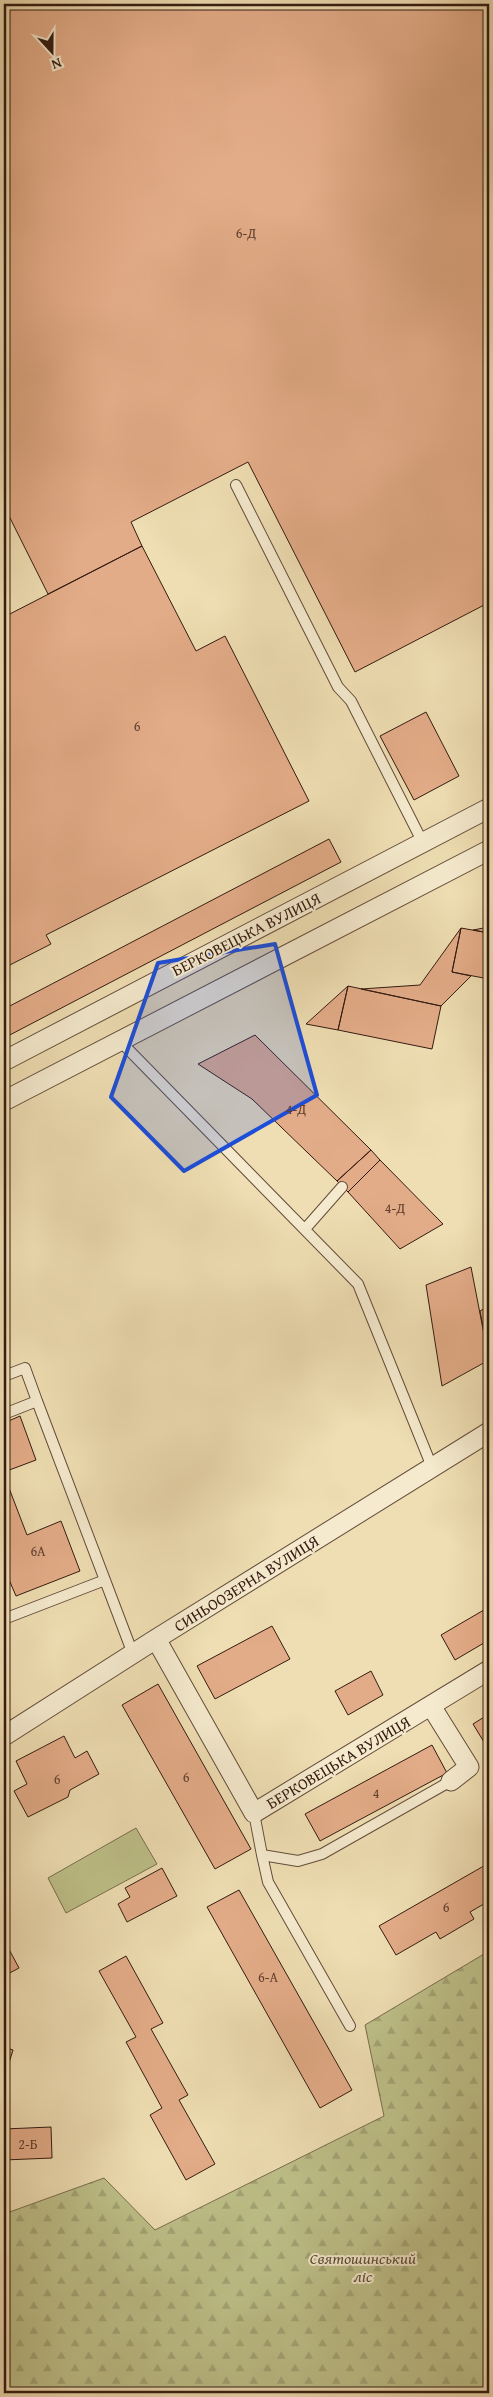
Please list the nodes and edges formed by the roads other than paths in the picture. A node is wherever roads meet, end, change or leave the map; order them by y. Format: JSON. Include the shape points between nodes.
{"nodes":[{"id":1,"x":236,"y":485,"type":"dead end"},
{"id":2,"x":489,"y":808,"type":"edge"},
{"id":3,"x":423,"y":843,"type":"junction"},
{"id":4,"x":489,"y":850,"type":"edge"},
{"id":5,"x":120,"y":1041,"type":"junction"},
{"id":6,"x":4,"y":1060,"type":"edge"},
{"id":7,"x":4,"y":1101,"type":"edge"},
{"id":8,"x":342,"y":1186,"type":"dead end"},
{"id":9,"x":305,"y":1229,"type":"junction"},
{"id":10,"x":4,"y":1376,"type":"edge"},
{"id":11,"x":37,"y":1401,"type":"junction"},
{"id":12,"x":4,"y":1414,"type":"edge"},
{"id":13,"x":489,"y":1432,"type":"edge"},
{"id":14,"x":432,"y":1468,"type":"junction"},
{"id":15,"x":105,"y":1580,"type":"junction"},
{"id":16,"x":4,"y":1619,"type":"edge"},
{"id":17,"x":156,"y":1639,"type":"junction"},
{"id":18,"x":133,"y":1654,"type":"junction"},
{"id":19,"x":489,"y":1670,"type":"edge"},
{"id":20,"x":431,"y":1706,"type":"junction"},
{"id":21,"x":4,"y":1736,"type":"edge"},
{"id":22,"x":451,"y":1781,"type":"joint"},
{"id":23,"x":254,"y":1812,"type":"junction"},
{"id":24,"x":262,"y":1855,"type":"junction"},
{"id":25,"x":350,"y":2026,"type":"dead end"}],
"edges":[{"from":1,"to":3,"type":"lane","via":[[338,687],[351,700]]},
{"from":2,"to":3,"type":"street","name":"БЕРКОВЕЦЬКА ВУЛИЦЯ"},
{"from":3,"to":6,"type":"street","name":"БЕРКОВЕЦЬКА ВУЛИЦЯ"},
{"from":4,"to":5,"type":"street"},
{"from":5,"to":7,"type":"street"},
{"from":5,"to":9,"type":"lane"},
{"from":8,"to":9,"type":"lane"},
{"from":9,"to":14,"type":"lane","via":[[358,1284]]},
{"from":10,"to":11,"type":"lane","via":[[25,1368]]},
{"from":11,"to":12,"type":"lane"},
{"from":11,"to":15,"type":"lane"},
{"from":13,"to":14,"type":"street","name":"СИНЬООЗЕРНА ВУЛИЦЯ"},
{"from":14,"to":17,"type":"street","name":"СИНЬООЗЕРНА ВУЛИЦЯ"},
{"from":15,"to":16,"type":"lane"},
{"from":15,"to":18,"type":"lane"},
{"from":17,"to":18,"type":"street","name":"СИНЬООЗЕРНА ВУЛИЦЯ"},
{"from":17,"to":23,"type":"street","name":"БЕРКОВЕЦЬКА ВУЛИЦЯ"},
{"from":18,"to":21,"type":"street","name":"СИНЬООЗЕРНА ВУЛИЦЯ"},
{"from":19,"to":20,"type":"street","name":"БЕРКОВЕЦЬКА ВУЛИЦЯ"},
{"from":20,"to":22,"type":"street","via":[[469,1767]]},
{"from":20,"to":23,"type":"street","name":"БЕРКОВЕЦЬКА ВУЛИЦЯ"},
{"from":22,"to":24,"type":"lane","via":[[322,1854],[298,1861]]},
{"from":23,"to":24,"type":"lane"},
{"from":24,"to":25,"type":"lane","via":[[268,1882]]}]}
